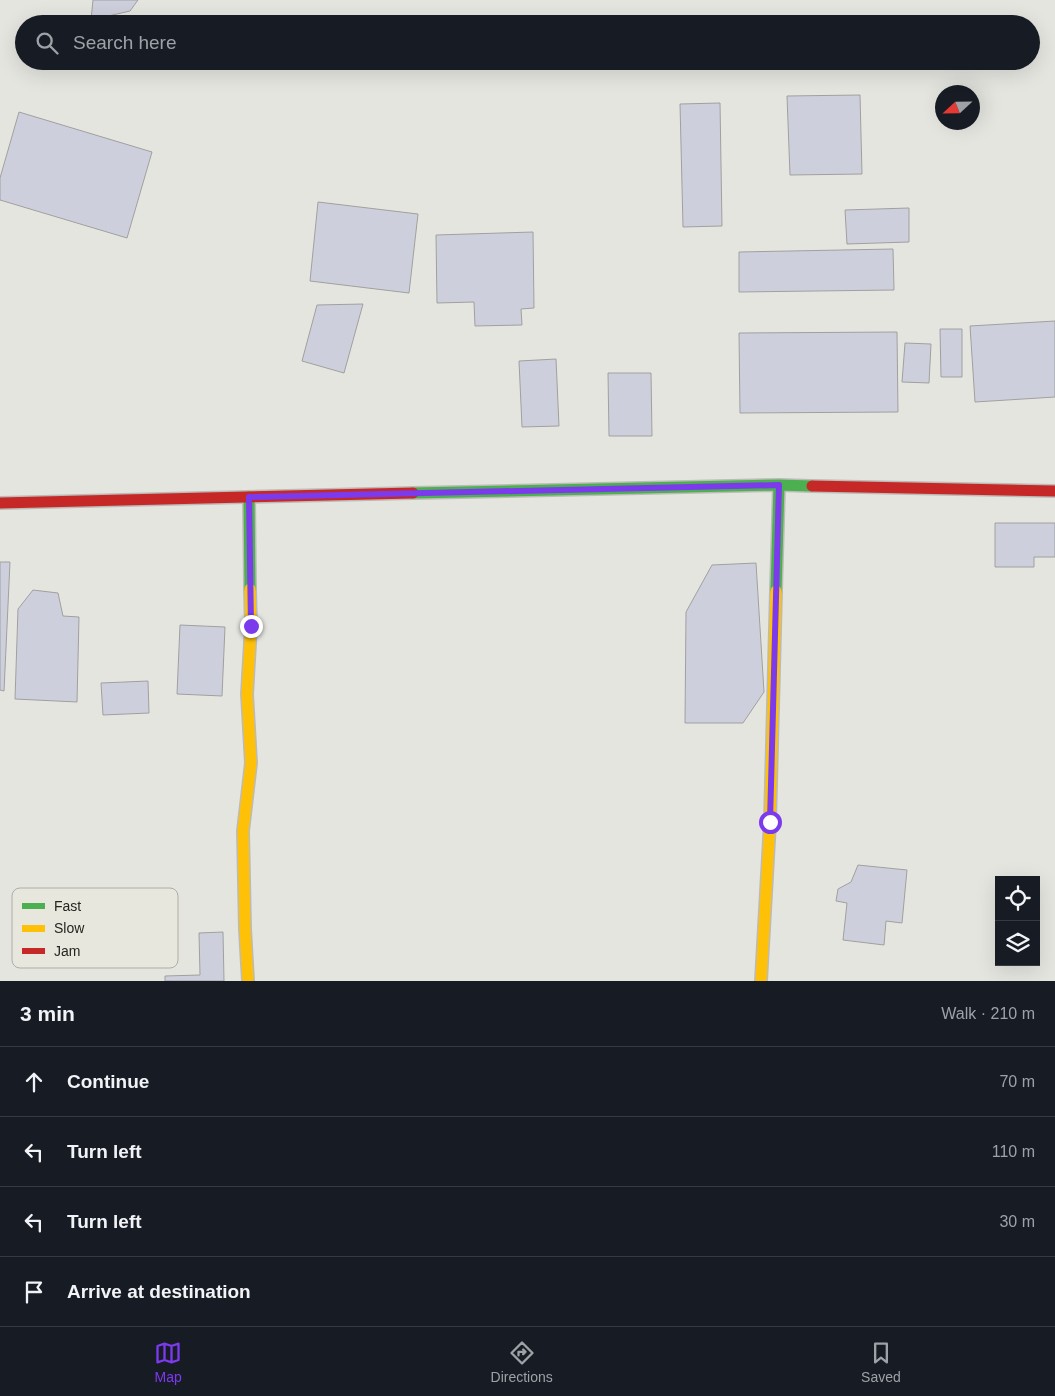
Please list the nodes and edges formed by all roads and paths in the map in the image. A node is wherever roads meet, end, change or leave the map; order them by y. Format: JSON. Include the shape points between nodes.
{"nodes":[{"id":1,"x":779,"y":485,"type":"junction"},
{"id":2,"x":1055,"y":491,"type":"edge"},
{"id":3,"x":249,"y":497,"type":"junction"},
{"id":4,"x":0,"y":503,"type":"edge"},
{"id":5,"x":248,"y":981,"type":"edge"},
{"id":6,"x":761,"y":981,"type":"edge"}],
"edges":[{"from":1,"to":2,"type":"street"},
{"from":1,"to":3,"type":"street"},
{"from":1,"to":6,"type":"street","via":[[770,822]]},
{"from":3,"to":4,"type":"street"},
{"from":3,"to":5,"type":"street","via":[[251,626],[248,694],[252,763],[243,831]]}]}
